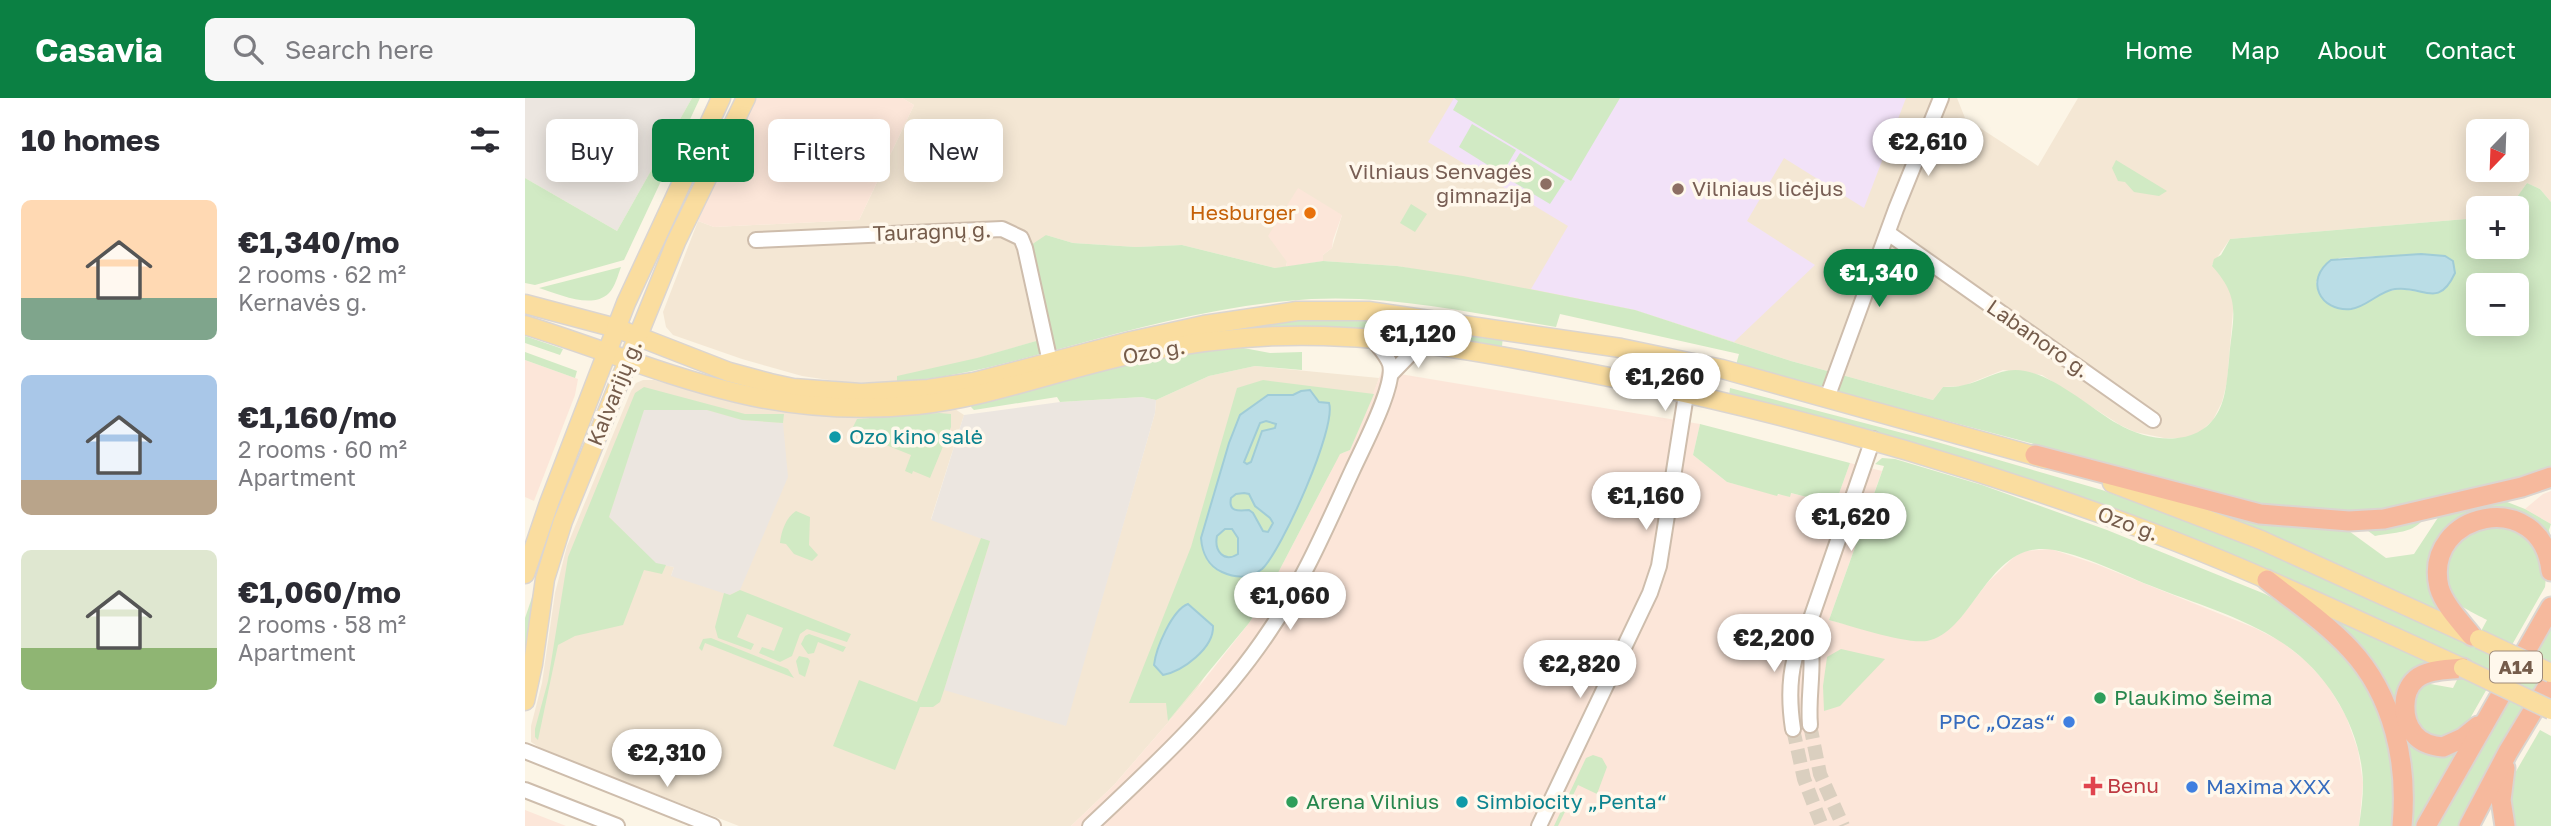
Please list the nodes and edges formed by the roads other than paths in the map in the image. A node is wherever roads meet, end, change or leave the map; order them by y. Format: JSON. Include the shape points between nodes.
{"nodes":[{"id":1,"x":721,"y":98,"type":"edge"},
{"id":2,"x":746,"y":98,"type":"edge"},
{"id":3,"x":1941,"y":98,"type":"edge"},
{"id":4,"x":1888,"y":233,"type":"junction"},
{"id":5,"x":756,"y":240,"type":"dead end"},
{"id":6,"x":525,"y":304,"type":"edge"},
{"id":7,"x":525,"y":325,"type":"edge"},
{"id":8,"x":616,"y":328,"type":"junction"},
{"id":9,"x":639,"y":336,"type":"junction"},
{"id":10,"x":1372,"y":338,"type":"junction"},
{"id":11,"x":1420,"y":344,"type":"junction"},
{"id":12,"x":607,"y":352,"type":"junction"},
{"id":13,"x":629,"y":359,"type":"junction"},
{"id":14,"x":1050,"y":362,"type":"junction"},
{"id":15,"x":1691,"y":363,"type":"junction"},
{"id":16,"x":1391,"y":374,"type":"junction"},
{"id":17,"x":1686,"y":393,"type":"junction"},
{"id":18,"x":1827,"y":398,"type":"junction"},
{"id":19,"x":2153,"y":420,"type":"dead end"},
{"id":20,"x":1873,"y":439,"type":"junction"},
{"id":21,"x":2035,"y":455,"type":"junction"},
{"id":22,"x":2551,"y":477,"type":"edge"},
{"id":23,"x":2551,"y":571,"type":"edge"},
{"id":24,"x":525,"y":574,"type":"edge"},
{"id":25,"x":2267,"y":580,"type":"junction"},
{"id":26,"x":2551,"y":591,"type":"edge"},
{"id":27,"x":2549,"y":610,"type":"edge"},
{"id":28,"x":1807,"y":630,"type":"junction"},
{"id":29,"x":2475,"y":638,"type":"junction"},
{"id":30,"x":2463,"y":668,"type":"junction"},
{"id":31,"x":2551,"y":673,"type":"edge"},
{"id":32,"x":2551,"y":681,"type":"edge"},
{"id":33,"x":525,"y":701,"type":"edge"},
{"id":34,"x":2551,"y":710,"type":"edge"},
{"id":35,"x":2484,"y":721,"type":"junction"},
{"id":36,"x":1810,"y":725,"type":"tunnel mouth"},
{"id":37,"x":1793,"y":729,"type":"tunnel mouth"},
{"id":38,"x":525,"y":751,"type":"edge"},
{"id":39,"x":2508,"y":752,"type":"junction"},
{"id":40,"x":525,"y":790,"type":"edge"},
{"id":41,"x":617,"y":826,"type":"edge"},
{"id":42,"x":713,"y":826,"type":"edge"},
{"id":43,"x":1090,"y":826,"type":"edge"},
{"id":44,"x":1539,"y":826,"type":"edge"},
{"id":45,"x":2402,"y":826,"type":"edge"},
{"id":46,"x":2426,"y":826,"type":"edge"},
{"id":47,"x":2469,"y":826,"type":"edge"},
{"id":48,"x":2505,"y":826,"type":"edge"}],
"edges":[{"from":1,"to":8,"type":"main road","name":"Kalvarijų g."},
{"from":2,"to":9,"type":"main road","name":"Kalvarijų g.","via":[[681,232]]},
{"from":3,"to":4,"type":"street"},
{"from":4,"to":18,"type":"street"},
{"from":4,"to":19,"type":"street","name":"Labanoro g."},
{"from":5,"to":14,"type":"street","name":"Tauragnų g.","via":[[959,230],[1012,232],[1025,248]]},
{"from":6,"to":8,"type":"main road","name":"Ozo g."},
{"from":7,"to":12,"type":"main road","name":"Ozo g."},
{"from":8,"to":9,"type":"main road","name":"Ozo g."},
{"from":8,"to":12,"type":"main road","name":"Kalvarijų g."},
{"from":9,"to":13,"type":"main road","name":"Kalvarijų g."},
{"from":9,"to":14,"type":"main road","name":"Ozo g.","via":[[729,372],[831,392],[928,389]]},
{"from":10,"to":11,"type":"main road","name":"Ozo g."},
{"from":10,"to":13,"type":"main road","name":"Ozo g.","via":[[1319,335],[1210,343],[1136,354],[957,400],[861,408],[740,394]]},
{"from":10,"to":16,"type":"street","via":[[1389,362]]},
{"from":11,"to":16,"type":"street"},
{"from":11,"to":17,"type":"main road","name":"Ozo g."},
{"from":12,"to":13,"type":"main road","name":"Ozo g."},
{"from":12,"to":24,"type":"main road","name":"Kalvarijų g."},
{"from":13,"to":33,"type":"main road","name":"Kalvarijų g.","via":[[555,543]]},
{"from":14,"to":15,"type":"main road","name":"Ozo g.","via":[[1204,325],[1297,311],[1368,311],[1621,348]]},
{"from":15,"to":17,"type":"street"},
{"from":15,"to":18,"type":"main road","name":"Ozo g."},
{"from":16,"to":43,"type":"street","via":[[1378,414],[1320,539],[1271,629],[1178,741]]},
{"from":17,"to":20,"type":"main road","name":"Ozo g."},
{"from":17,"to":44,"type":"street","via":[[1659,566],[1650,593]]},
{"from":18,"to":21,"type":"main road","name":"Ozo g."},
{"from":20,"to":25,"type":"main road","name":"Ozo g.","via":[[2090,510]]},
{"from":20,"to":28,"type":"street"},
{"from":21,"to":22,"type":"highway","via":[[2260,513],[2349,522],[2384,519]]},
{"from":21,"to":29,"type":"main road","name":"Ozo g.","via":[[2261,540]]},
{"from":23,"to":29,"type":"highway","via":[[2546,547],[2518,522],[2488,517],[2474,520],[2454,534],[2440,561],[2439,588]]},
{"from":25,"to":30,"type":"main road","name":"Ozo g."},
{"from":25,"to":45,"type":"highway","via":[[2351,650],[2377,686],[2400,757]]},
{"from":26,"to":27,"type":"highway"},
{"from":27,"to":35,"type":"highway","number":"A14"},
{"from":28,"to":36,"type":"street","via":[[1813,648]]},
{"from":28,"to":37,"type":"street","via":[[1797,645],[1792,674]]},
{"from":29,"to":31,"type":"main road","name":"Ozo g.","bridge":true},
{"from":30,"to":34,"type":"main road","name":"Ozo g.","bridge":true},
{"from":30,"to":35,"type":"highway","via":[[2433,671],[2414,680],[2404,699],[2409,724],[2422,741],[2443,747]]},
{"from":32,"to":39,"type":"highway","number":"A14"},
{"from":35,"to":46,"type":"highway","number":"A14"},
{"from":38,"to":42,"type":"street"},
{"from":39,"to":47,"type":"highway","number":"A14"},
{"from":39,"to":48,"type":"highway","via":[[2501,800]]},
{"from":40,"to":41,"type":"street"}]}
